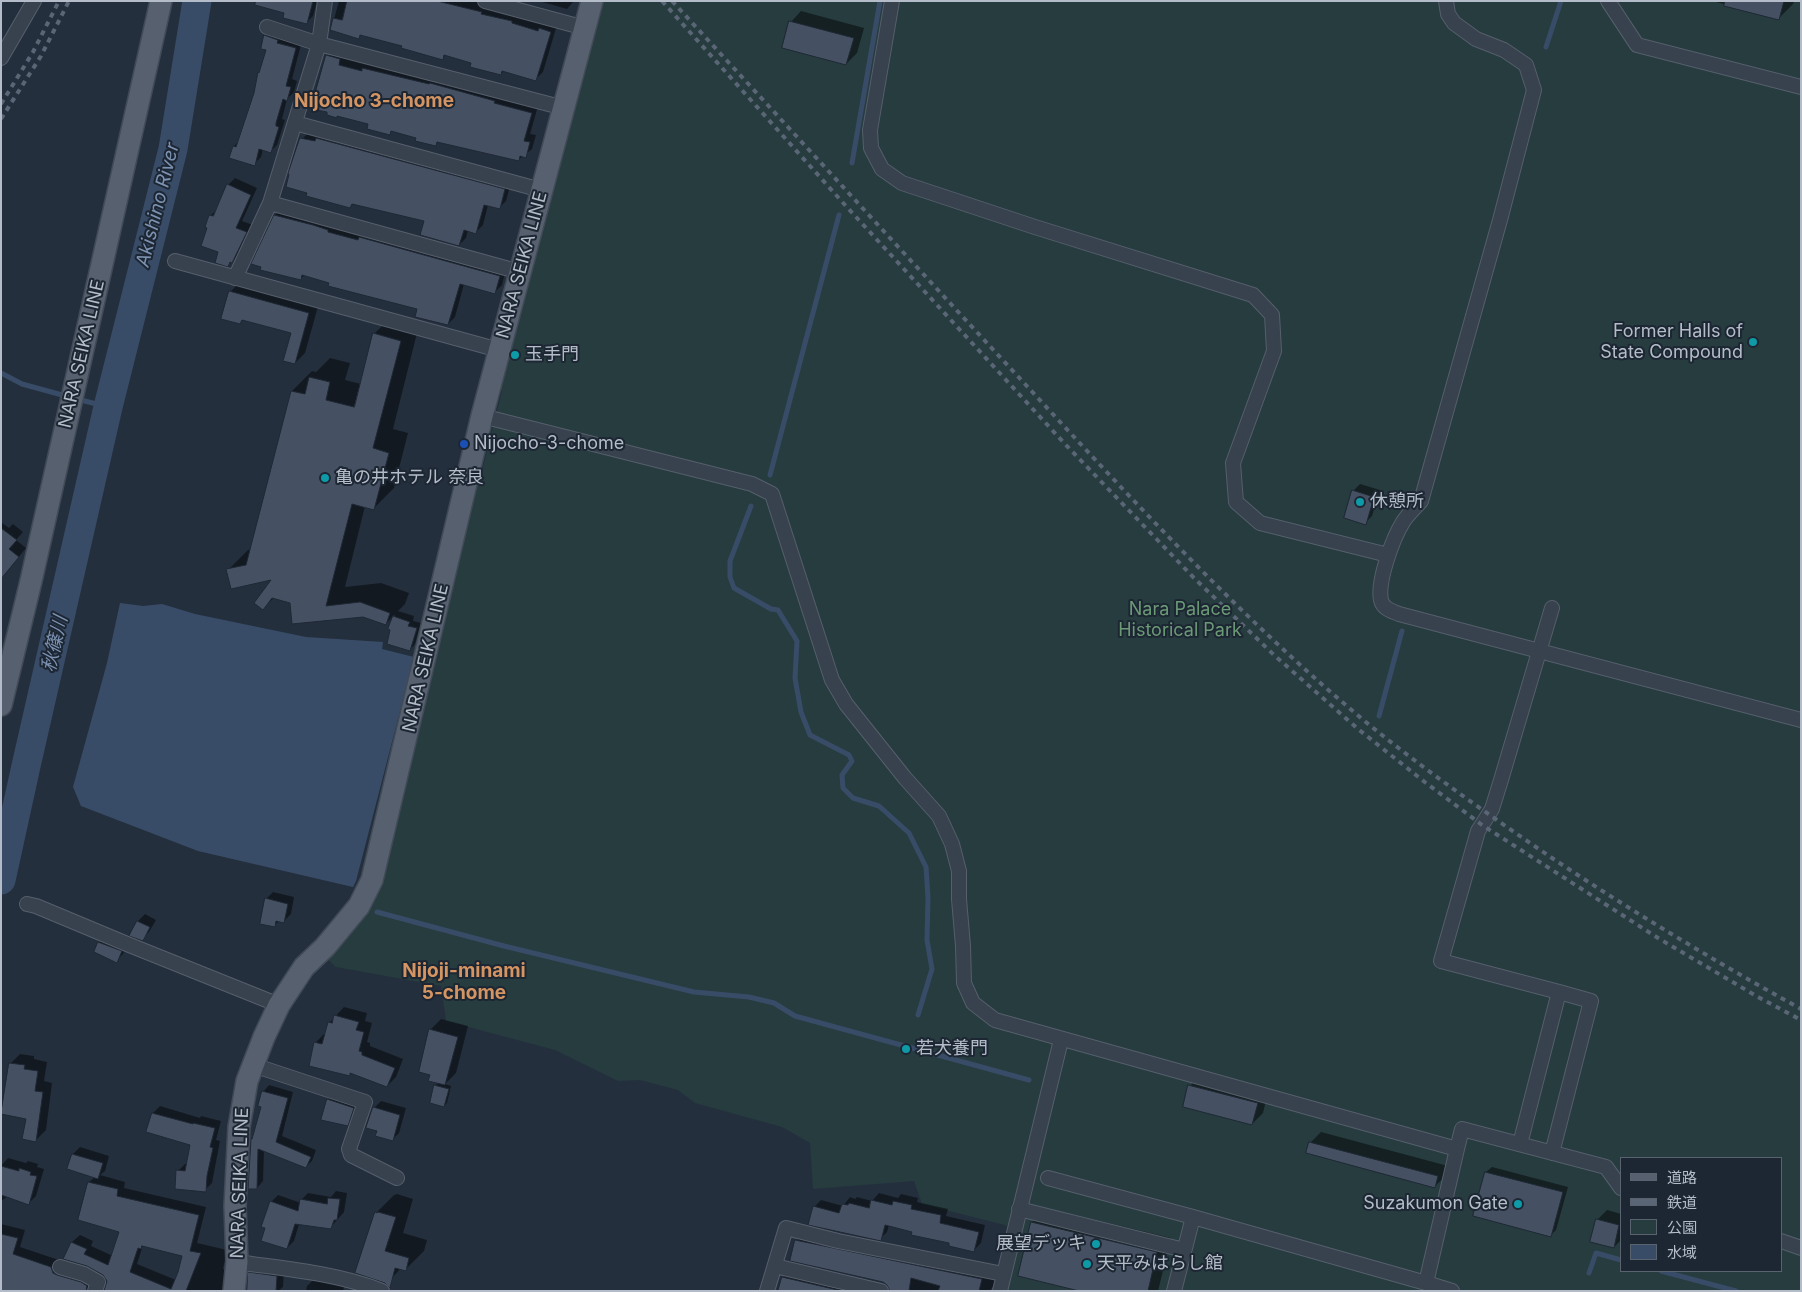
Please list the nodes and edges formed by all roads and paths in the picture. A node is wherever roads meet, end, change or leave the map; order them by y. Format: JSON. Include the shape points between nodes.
{"nodes":[{"id":1,"x":34,"y":1,"type":"edge"},
{"id":2,"x":161,"y":1,"type":"edge"},
{"id":3,"x":325,"y":1,"type":"edge"},
{"id":4,"x":484,"y":1,"type":"edge"},
{"id":5,"x":592,"y":1,"type":"edge"},
{"id":6,"x":892,"y":1,"type":"edge"},
{"id":7,"x":1446,"y":1,"type":"edge"},
{"id":8,"x":1608,"y":1,"type":"edge"},
{"id":9,"x":267,"y":27,"type":"dead end"},
{"id":10,"x":585,"y":28,"type":"junction"},
{"id":11,"x":319,"y":44,"type":"junction"},
{"id":12,"x":1,"y":58,"type":"edge"},
{"id":13,"x":1801,"y":87,"type":"edge"},
{"id":14,"x":564,"y":108,"type":"junction"},
{"id":15,"x":295,"y":123,"type":"junction"},
{"id":16,"x":541,"y":190,"type":"junction"},
{"id":17,"x":270,"y":203,"type":"junction"},
{"id":18,"x":176,"y":262,"type":"dead end"},
{"id":19,"x":520,"y":272,"type":"junction"},
{"id":20,"x":235,"y":278,"type":"junction"},
{"id":21,"x":499,"y":350,"type":"junction"},
{"id":22,"x":482,"y":416,"type":"junction"},
{"id":23,"x":1388,"y":556,"type":"junction"},
{"id":24,"x":1552,"y":608,"type":"dead end"},
{"id":25,"x":1540,"y":651,"type":"junction"},
{"id":26,"x":1,"y":706,"type":"edge"},
{"id":27,"x":1801,"y":720,"type":"edge"},
{"id":28,"x":27,"y":904,"type":"dead end"},
{"id":29,"x":1559,"y":992,"type":"junction"},
{"id":30,"x":279,"y":1006,"type":"junction"},
{"id":31,"x":1061,"y":1040,"type":"junction"},
{"id":32,"x":253,"y":1065,"type":"junction"},
{"id":33,"x":1520,"y":1144,"type":"junction"},
{"id":34,"x":1457,"y":1150,"type":"junction"},
{"id":35,"x":1552,"y":1152,"type":"junction"},
{"id":36,"x":397,"y":1178,"type":"dead end"},
{"id":37,"x":1048,"y":1178,"type":"dead end"},
{"id":38,"x":1620,"y":1187,"type":"edge"},
{"id":39,"x":1019,"y":1209,"type":"junction"},
{"id":40,"x":1193,"y":1217,"type":"junction"},
{"id":41,"x":1782,"y":1242,"type":"edge"},
{"id":42,"x":1801,"y":1248,"type":"edge"},
{"id":43,"x":1184,"y":1250,"type":"junction"},
{"id":44,"x":236,"y":1262,"type":"junction"},
{"id":45,"x":60,"y":1266,"type":"dead end"},
{"id":46,"x":774,"y":1266,"type":"junction"},
{"id":47,"x":1003,"y":1274,"type":"junction"},
{"id":48,"x":1426,"y":1283,"type":"junction"},
{"id":49,"x":95,"y":1291,"type":"edge"},
{"id":50,"x":234,"y":1291,"type":"edge"},
{"id":51,"x":382,"y":1291,"type":"edge"},
{"id":52,"x":767,"y":1291,"type":"edge"},
{"id":53,"x":881,"y":1291,"type":"edge"},
{"id":54,"x":1000,"y":1291,"type":"edge"},
{"id":55,"x":1174,"y":1291,"type":"edge"},
{"id":56,"x":1452,"y":1291,"type":"edge"}],
"edges":[{"from":1,"to":12,"type":"street"},
{"from":2,"to":26,"type":"main road","name":"NARA SEIKA LINE"},
{"from":3,"to":11,"type":"street"},
{"from":4,"to":10,"type":"street"},
{"from":5,"to":10,"type":"main road","name":"NARA SEIKA LINE"},
{"from":6,"to":23,"type":"street","via":[[870,130],[871,148],[882,169],[902,183],[1253,295],[1272,316],[1274,351],[1234,463],[1236,502],[1260,523]]},
{"from":7,"to":23,"type":"street","via":[[1448,14],[1454,23],[1476,39],[1504,50],[1526,65],[1534,90],[1421,501],[1404,520]]},
{"from":8,"to":13,"type":"street","via":[[1637,45]]},
{"from":9,"to":11,"type":"street"},
{"from":10,"to":14,"type":"main road","name":"NARA SEIKA LINE"},
{"from":11,"to":14,"type":"street"},
{"from":11,"to":15,"type":"street"},
{"from":14,"to":16,"type":"main road","name":"NARA SEIKA LINE"},
{"from":15,"to":16,"type":"street"},
{"from":15,"to":17,"type":"street"},
{"from":16,"to":19,"type":"main road","name":"NARA SEIKA LINE"},
{"from":17,"to":19,"type":"street"},
{"from":17,"to":20,"type":"street"},
{"from":18,"to":20,"type":"street"},
{"from":19,"to":21,"type":"main road","name":"NARA SEIKA LINE"},
{"from":20,"to":21,"type":"street"},
{"from":21,"to":22,"type":"main road","name":"NARA SEIKA LINE"},
{"from":22,"to":30,"type":"main road","name":"NARA SEIKA LINE","via":[[372,880],[359,906],[304,967]]},
{"from":22,"to":31,"type":"street","via":[[752,484],[772,494],[832,680],[846,704],[939,816],[952,844],[959,871],[964,983],[972,1003],[995,1020]]},
{"from":23,"to":25,"type":"street","via":[[1381,601],[1387,610]]},
{"from":24,"to":25,"type":"street"},
{"from":25,"to":27,"type":"street"},
{"from":25,"to":29,"type":"street","via":[[1492,809],[1478,831],[1441,961]]},
{"from":28,"to":30,"type":"street"},
{"from":29,"to":33,"type":"street"},
{"from":29,"to":35,"type":"street","via":[[1591,1001]]},
{"from":30,"to":32,"type":"main road","name":"NARA SEIKA LINE"},
{"from":31,"to":34,"type":"street"},
{"from":31,"to":39,"type":"street"},
{"from":32,"to":36,"type":"street","via":[[365,1102],[350,1155]]},
{"from":32,"to":44,"type":"main road","name":"NARA SEIKA LINE","via":[[239,1127]]},
{"from":33,"to":34,"type":"street","via":[[1462,1130]]},
{"from":33,"to":35,"type":"street"},
{"from":34,"to":48,"type":"street"},
{"from":35,"to":38,"type":"street","via":[[1606,1167]]},
{"from":37,"to":40,"type":"street"},
{"from":39,"to":43,"type":"street"},
{"from":39,"to":47,"type":"street"},
{"from":40,"to":43,"type":"street"},
{"from":40,"to":48,"type":"street"},
{"from":41,"to":42,"type":"street"},
{"from":43,"to":55,"type":"street"},
{"from":44,"to":50,"type":"main road","name":"NARA SEIKA LINE"},
{"from":44,"to":51,"type":"street","via":[[322,1275],[366,1284]]},
{"from":45,"to":49,"type":"street","via":[[98,1282]]},
{"from":46,"to":47,"type":"street","via":[[786,1228]]},
{"from":46,"to":52,"type":"street"},
{"from":46,"to":53,"type":"street"},
{"from":47,"to":54,"type":"street"},
{"from":48,"to":56,"type":"street"}]}
